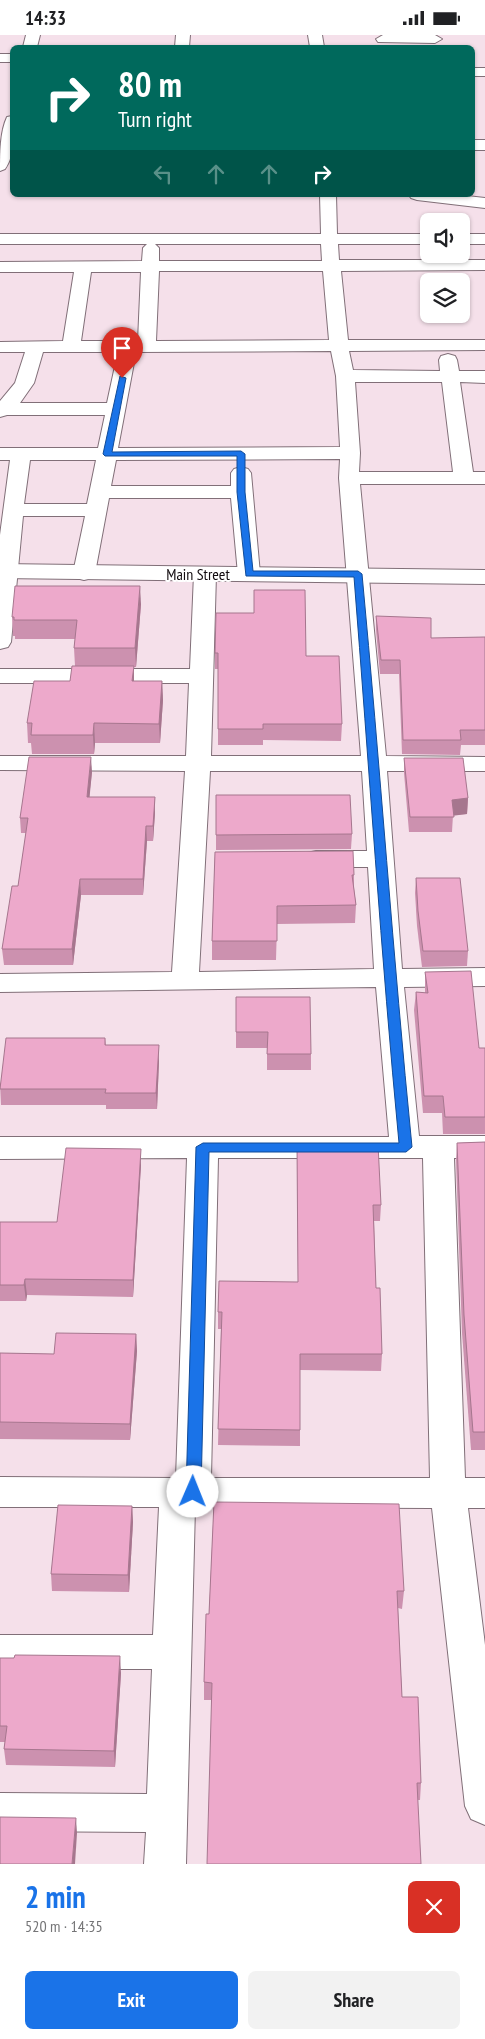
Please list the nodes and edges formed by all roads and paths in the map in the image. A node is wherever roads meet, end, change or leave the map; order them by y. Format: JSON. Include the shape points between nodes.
{"nodes":[{"id":1,"x":436,"y":40,"type":"edge"},
{"id":2,"x":384,"y":41,"type":"edge"},
{"id":3,"x":10,"y":124,"type":"edge"},
{"id":4,"x":6,"y":150,"type":"edge"},
{"id":5,"x":0,"y":166,"type":"edge"},
{"id":6,"x":328,"y":197,"type":"edge"},
{"id":7,"x":434,"y":197,"type":"edge"},
{"id":8,"x":485,"y":203,"type":"edge"},
{"id":9,"x":0,"y":239,"type":"edge"},
{"id":10,"x":76,"y":239,"type":"junction"},
{"id":11,"x":151,"y":239,"type":"junction"},
{"id":12,"x":420,"y":239,"type":"edge"},
{"id":13,"x":470,"y":239,"type":"edge"},
{"id":14,"x":485,"y":239,"type":"edge"},
{"id":15,"x":329,"y":240,"type":"junction"},
{"id":16,"x":331,"y":265,"type":"junction"},
{"id":17,"x":485,"y":265,"type":"edge"},
{"id":18,"x":77,"y":266,"type":"junction"},
{"id":19,"x":151,"y":266,"type":"junction"},
{"id":20,"x":0,"y":267,"type":"edge"},
{"id":21,"x":339,"y":345,"type":"junction"},
{"id":22,"x":447,"y":345,"type":"junction"},
{"id":23,"x":485,"y":345,"type":"edge"},
{"id":24,"x":138,"y":346,"type":"junction"},
{"id":25,"x":0,"y":347,"type":"edge"},
{"id":26,"x":35,"y":347,"type":"junction"},
{"id":27,"x":71,"y":347,"type":"junction"},
{"id":28,"x":344,"y":376,"type":"junction"},
{"id":29,"x":450,"y":377,"type":"junction"},
{"id":30,"x":485,"y":377,"type":"edge"},
{"id":31,"x":116,"y":409,"type":"junction"},
{"id":32,"x":2,"y":410,"type":"edge"},
{"id":33,"x":350,"y":453,"type":"junction"},
{"id":34,"x":0,"y":454,"type":"edge"},
{"id":35,"x":21,"y":454,"type":"junction"},
{"id":36,"x":108,"y":454,"type":"junction"},
{"id":37,"x":241,"y":454,"type":"junction"},
{"id":38,"x":349,"y":478,"type":"junction"},
{"id":39,"x":464,"y":478,"type":"junction"},
{"id":40,"x":485,"y":478,"type":"edge"},
{"id":41,"x":241,"y":492,"type":"junction"},
{"id":42,"x":98,"y":501,"type":"junction"},
{"id":43,"x":13,"y":510,"type":"junction"},
{"id":44,"x":3,"y":571,"type":"edge"},
{"id":45,"x":84,"y":573,"type":"junction"},
{"id":46,"x":205,"y":574,"type":"junction"},
{"id":47,"x":249,"y":574,"type":"junction"},
{"id":48,"x":358,"y":574,"type":"junction"},
{"id":49,"x":485,"y":577,"type":"edge"},
{"id":50,"x":0,"y":642,"type":"edge"},
{"id":51,"x":0,"y":676,"type":"edge"},
{"id":52,"x":202,"y":676,"type":"junction"},
{"id":53,"x":0,"y":763,"type":"edge"},
{"id":54,"x":198,"y":764,"type":"junction"},
{"id":55,"x":374,"y":764,"type":"junction"},
{"id":56,"x":485,"y":764,"type":"edge"},
{"id":57,"x":292,"y":859,"type":"edge"},
{"id":58,"x":381,"y":859,"type":"junction"},
{"id":59,"x":389,"y":977,"type":"junction"},
{"id":60,"x":485,"y":977,"type":"edge"},
{"id":61,"x":185,"y":981,"type":"junction"},
{"id":62,"x":0,"y":983,"type":"edge"},
{"id":63,"x":203,"y":1147,"type":"junction"},
{"id":64,"x":422,"y":1147,"type":"junction"},
{"id":65,"x":485,"y":1147,"type":"edge"},
{"id":66,"x":0,"y":1148,"type":"edge"},
{"id":67,"x":0,"y":1492,"type":"edge"},
{"id":68,"x":185,"y":1492,"type":"junction"},
{"id":69,"x":448,"y":1493,"type":"junction"},
{"id":70,"x":485,"y":1493,"type":"edge"},
{"id":71,"x":0,"y":1652,"type":"edge"},
{"id":72,"x":172,"y":1652,"type":"junction"},
{"id":73,"x":485,"y":1806,"type":"edge"},
{"id":74,"x":0,"y":1812,"type":"edge"},
{"id":75,"x":166,"y":1813,"type":"junction"},
{"id":76,"x":165,"y":1864,"type":"edge"}],
"edges":[{"from":1,"to":2,"type":"street"},
{"from":3,"to":4,"type":"street"},
{"from":4,"to":5,"type":"street"},
{"from":6,"to":15,"type":"street"},
{"from":7,"to":8,"type":"street"},
{"from":9,"to":10,"type":"street"},
{"from":10,"to":11,"type":"street"},
{"from":10,"to":18,"type":"street"},
{"from":11,"to":15,"type":"street"},
{"from":11,"to":19,"type":"street"},
{"from":12,"to":15,"type":"street"},
{"from":13,"to":14,"type":"street"},
{"from":15,"to":16,"type":"street"},
{"from":16,"to":17,"type":"street"},
{"from":16,"to":19,"type":"street"},
{"from":16,"to":21,"type":"street"},
{"from":18,"to":19,"type":"street"},
{"from":18,"to":20,"type":"street"},
{"from":18,"to":27,"type":"street"},
{"from":19,"to":24,"type":"street"},
{"from":21,"to":22,"type":"street"},
{"from":21,"to":24,"type":"street"},
{"from":21,"to":28,"type":"street"},
{"from":22,"to":23,"type":"street"},
{"from":22,"to":29,"type":"street"},
{"from":24,"to":27,"type":"street"},
{"from":24,"to":31,"type":"street"},
{"from":25,"to":26,"type":"street"},
{"from":26,"to":27,"type":"street"},
{"from":26,"to":32,"type":"street","via":[[26,382]]},
{"from":28,"to":29,"type":"street"},
{"from":28,"to":33,"type":"street"},
{"from":29,"to":30,"type":"street"},
{"from":29,"to":39,"type":"street"},
{"from":31,"to":32,"type":"street"},
{"from":31,"to":36,"type":"street"},
{"from":33,"to":37,"type":"street"},
{"from":33,"to":38,"type":"street"},
{"from":34,"to":35,"type":"street"},
{"from":35,"to":36,"type":"street"},
{"from":35,"to":43,"type":"street"},
{"from":36,"to":37,"type":"street"},
{"from":36,"to":42,"type":"street"},
{"from":37,"to":41,"type":"street"},
{"from":38,"to":39,"type":"street"},
{"from":38,"to":48,"type":"street"},
{"from":39,"to":40,"type":"street"},
{"from":41,"to":42,"type":"street"},
{"from":41,"to":47,"type":"street"},
{"from":42,"to":43,"type":"street"},
{"from":42,"to":45,"type":"street"},
{"from":43,"to":44,"type":"street"},
{"from":44,"to":45,"type":"street","name":"Main Street"},
{"from":44,"to":50,"type":"street"},
{"from":45,"to":46,"type":"street","name":"Main Street"},
{"from":46,"to":47,"type":"street","name":"Main Street"},
{"from":46,"to":52,"type":"street"},
{"from":47,"to":48,"type":"street","name":"Main Street"},
{"from":48,"to":49,"type":"street","name":"Main Street"},
{"from":48,"to":55,"type":"street"},
{"from":51,"to":52,"type":"street"},
{"from":52,"to":54,"type":"street"},
{"from":53,"to":54,"type":"street"},
{"from":54,"to":55,"type":"street"},
{"from":54,"to":61,"type":"street","via":[[202,860]]},
{"from":55,"to":56,"type":"street"},
{"from":55,"to":58,"type":"street"},
{"from":57,"to":58,"type":"street"},
{"from":58,"to":59,"type":"street"},
{"from":59,"to":60,"type":"street"},
{"from":59,"to":61,"type":"street"},
{"from":59,"to":64,"type":"street"},
{"from":61,"to":62,"type":"street"},
{"from":63,"to":64,"type":"street"},
{"from":63,"to":66,"type":"street"},
{"from":63,"to":68,"type":"street"},
{"from":64,"to":65,"type":"street"},
{"from":64,"to":69,"type":"street"},
{"from":67,"to":68,"type":"street"},
{"from":68,"to":69,"type":"street"},
{"from":68,"to":72,"type":"street"},
{"from":69,"to":70,"type":"street"},
{"from":69,"to":73,"type":"street"},
{"from":71,"to":72,"type":"street"},
{"from":72,"to":75,"type":"street"},
{"from":74,"to":75,"type":"street"},
{"from":75,"to":76,"type":"street"}]}
